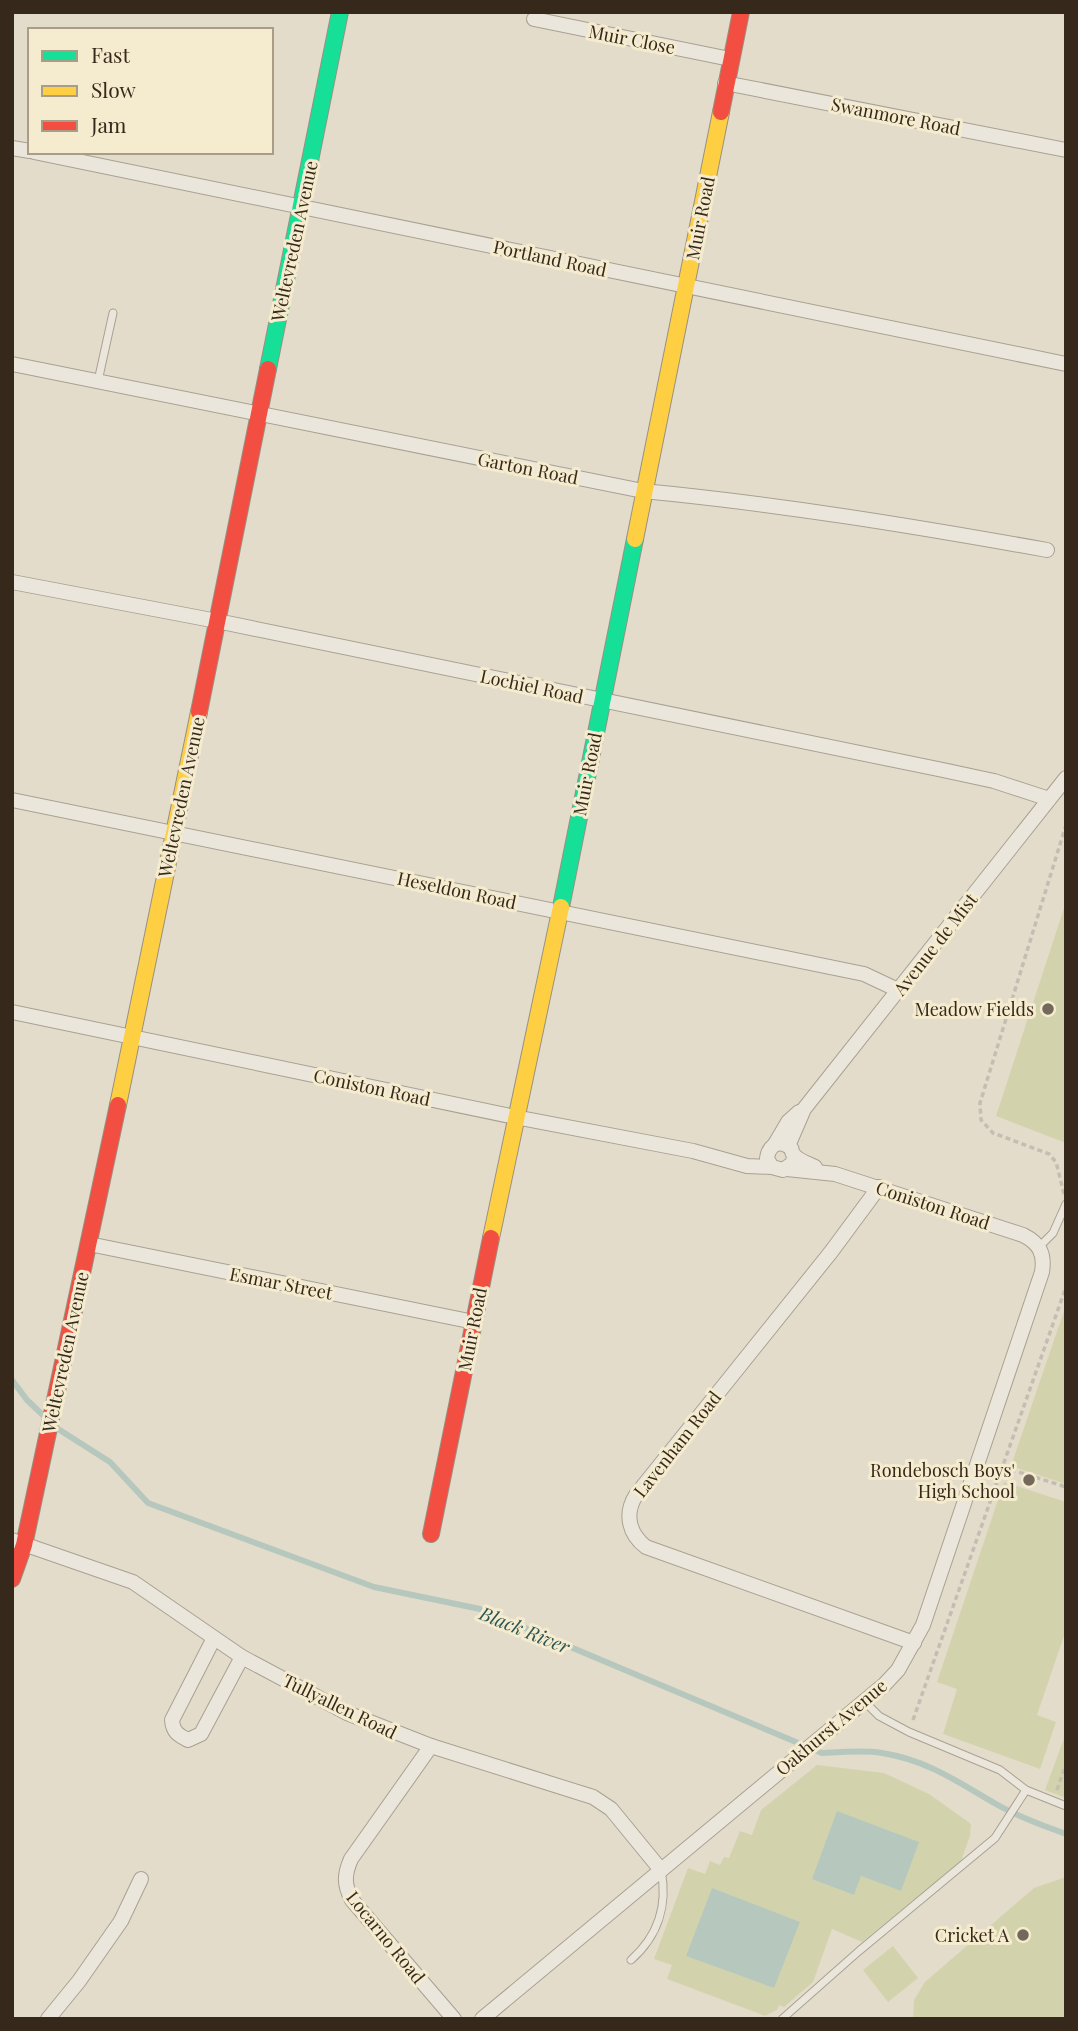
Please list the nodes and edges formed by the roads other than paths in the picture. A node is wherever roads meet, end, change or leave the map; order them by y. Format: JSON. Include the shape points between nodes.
{"nodes":[{"id":1,"x":340,"y":12,"type":"edge"},
{"id":2,"x":741,"y":12,"type":"edge"},
{"id":3,"x":534,"y":19,"type":"dead end"},
{"id":4,"x":730,"y":59,"type":"junction"},
{"id":5,"x":725,"y":83,"type":"junction"},
{"id":6,"x":1066,"y":150,"type":"edge"},
{"id":7,"x":42,"y":154,"type":"edge"},
{"id":8,"x":302,"y":207,"type":"junction"},
{"id":9,"x":687,"y":286,"type":"junction"},
{"id":10,"x":113,"y":313,"type":"dead end"},
{"id":11,"x":12,"y":364,"type":"edge"},
{"id":12,"x":1066,"y":364,"type":"edge"},
{"id":13,"x":97,"y":381,"type":"junction"},
{"id":14,"x":259,"y":414,"type":"junction"},
{"id":15,"x":643,"y":491,"type":"junction"},
{"id":16,"x":1047,"y":550,"type":"dead end"},
{"id":17,"x":12,"y":582,"type":"edge"},
{"id":18,"x":217,"y":621,"type":"junction"},
{"id":19,"x":601,"y":701,"type":"junction"},
{"id":20,"x":1066,"y":778,"type":"edge"},
{"id":21,"x":1049,"y":799,"type":"junction"},
{"id":22,"x":12,"y":800,"type":"edge"},
{"id":23,"x":174,"y":833,"type":"junction"},
{"id":24,"x":560,"y":912,"type":"junction"},
{"id":25,"x":898,"y":990,"type":"junction"},
{"id":26,"x":12,"y":1012,"type":"edge"},
{"id":27,"x":133,"y":1037,"type":"junction"},
{"id":28,"x":515,"y":1117,"type":"junction"},
{"id":29,"x":781,"y":1156,"type":"junction"},
{"id":30,"x":879,"y":1187,"type":"junction"},
{"id":31,"x":1066,"y":1201,"type":"edge"},
{"id":32,"x":89,"y":1244,"type":"junction"},
{"id":33,"x":1039,"y":1247,"type":"junction"},
{"id":34,"x":474,"y":1322,"type":"junction"},
{"id":35,"x":430,"y":1535,"type":"dead end"},
{"id":36,"x":18,"y":1542,"type":"edge"},
{"id":37,"x":12,"y":1579,"type":"edge"},
{"id":38,"x":214,"y":1638,"type":"junction"},
{"id":39,"x":914,"y":1643,"type":"junction"},
{"id":40,"x":242,"y":1657,"type":"junction"},
{"id":41,"x":864,"y":1701,"type":"junction"},
{"id":42,"x":430,"y":1746,"type":"junction"},
{"id":43,"x":1026,"y":1790,"type":"junction"},
{"id":44,"x":1066,"y":1806,"type":"edge"},
{"id":45,"x":661,"y":1870,"type":"junction"},
{"id":46,"x":142,"y":1879,"type":"dead end"},
{"id":47,"x":631,"y":1960,"type":"dead end"},
{"id":48,"x":48,"y":2019,"type":"edge"},
{"id":49,"x":454,"y":2019,"type":"edge"},
{"id":50,"x":482,"y":2019,"type":"edge"},
{"id":51,"x":782,"y":2019,"type":"edge"}],
"edges":[{"from":1,"to":8,"type":"street","name":"Weltevreden Avenue"},
{"from":2,"to":4,"type":"street","name":"Muir Road"},
{"from":3,"to":4,"type":"street","name":"Muir Close"},
{"from":4,"to":5,"type":"street","name":"Muir Road"},
{"from":5,"to":6,"type":"street","name":"Swanmore Road"},
{"from":5,"to":9,"type":"street","name":"Muir Road"},
{"from":7,"to":8,"type":"street","name":"Portland Road"},
{"from":8,"to":9,"type":"street","name":"Portland Road"},
{"from":8,"to":14,"type":"street","name":"Weltevreden Avenue"},
{"from":9,"to":12,"type":"street","name":"Portland Road"},
{"from":9,"to":15,"type":"street","name":"Muir Road"},
{"from":10,"to":13,"type":"lane"},
{"from":11,"to":13,"type":"street","name":"Garton Road"},
{"from":13,"to":14,"type":"street","name":"Garton Road"},
{"from":14,"to":15,"type":"street","name":"Garton Road"},
{"from":14,"to":18,"type":"street","name":"Weltevreden Avenue"},
{"from":15,"to":16,"type":"street","name":"Garton Road","via":[[896,523]]},
{"from":15,"to":19,"type":"street","name":"Muir Road"},
{"from":17,"to":18,"type":"street","name":"Lochiel Road"},
{"from":18,"to":19,"type":"street","name":"Lochiel Road"},
{"from":18,"to":23,"type":"street","name":"Weltevreden Avenue"},
{"from":19,"to":21,"type":"street","name":"Lochiel Road","via":[[994,781]]},
{"from":19,"to":24,"type":"street","name":"Muir Road"},
{"from":20,"to":21,"type":"street","name":"Avenue de Mist"},
{"from":21,"to":25,"type":"street","name":"Avenue de Mist"},
{"from":22,"to":23,"type":"street","name":"Heseldon Road"},
{"from":23,"to":24,"type":"street","name":"Heseldon Road"},
{"from":23,"to":27,"type":"street","name":"Weltevreden Avenue"},
{"from":24,"to":25,"type":"street","name":"Heseldon Road","via":[[864,974]]},
{"from":24,"to":28,"type":"street","name":"Muir Road"},
{"from":25,"to":29,"type":"street","name":"Avenue de Mist","via":[[788,1122]]},
{"from":26,"to":27,"type":"street","name":"Coniston Road"},
{"from":27,"to":28,"type":"street","name":"Coniston Road"},
{"from":27,"to":32,"type":"street","name":"Weltevreden Avenue"},
{"from":28,"to":29,"type":"street","name":"Coniston Road","via":[[755,1167]]},
{"from":28,"to":34,"type":"street","name":"Muir Road"},
{"from":29,"to":30,"type":"street","name":"Coniston Road"},
{"from":30,"to":33,"type":"street","name":"Coniston Road","via":[[1023,1235]]},
{"from":30,"to":39,"type":"street","name":"Lavenham Road","via":[[636,1495],[629,1516],[637,1541],[646,1547]]},
{"from":31,"to":33,"type":"lane","via":[[1053,1233]]},
{"from":32,"to":34,"type":"street","name":"Esmar Street"},
{"from":32,"to":36,"type":"street","name":"Weltevreden Avenue","via":[[56,1400]]},
{"from":33,"to":39,"type":"street","name":"Oakhurst Avenue","via":[[1042,1272]]},
{"from":34,"to":35,"type":"street","name":"Muir Road"},
{"from":36,"to":37,"type":"street","name":"Weltevreden Avenue"},
{"from":36,"to":38,"type":"street","name":"Tullyallen Road","via":[[133,1582]]},
{"from":38,"to":40,"type":"street","name":"Tullyallen Road"},
{"from":38,"to":40,"type":"street","via":[[172,1720],[179,1736],[188,1740],[201,1734]]},
{"from":39,"to":41,"type":"street","name":"Oakhurst Avenue","via":[[898,1670]]},
{"from":40,"to":42,"type":"street","name":"Tullyallen Road","via":[[347,1713]]},
{"from":41,"to":43,"type":"lane","via":[[879,1716],[1000,1770]]},
{"from":41,"to":45,"type":"street","name":"Oakhurst Avenue"},
{"from":42,"to":45,"type":"street","name":"Tullyallen Road","via":[[593,1797],[611,1809]]},
{"from":42,"to":49,"type":"street","name":"Locarno Road","via":[[351,1859],[345,1886]]},
{"from":43,"to":44,"type":"lane"},
{"from":43,"to":51,"type":"lane","via":[[995,1838]]},
{"from":45,"to":47,"type":"lane","via":[[664,1886],[658,1923],[645,1948]]},
{"from":45,"to":50,"type":"street","name":"Oakhurst Avenue"},
{"from":46,"to":48,"type":"street","via":[[121,1922]]}]}
